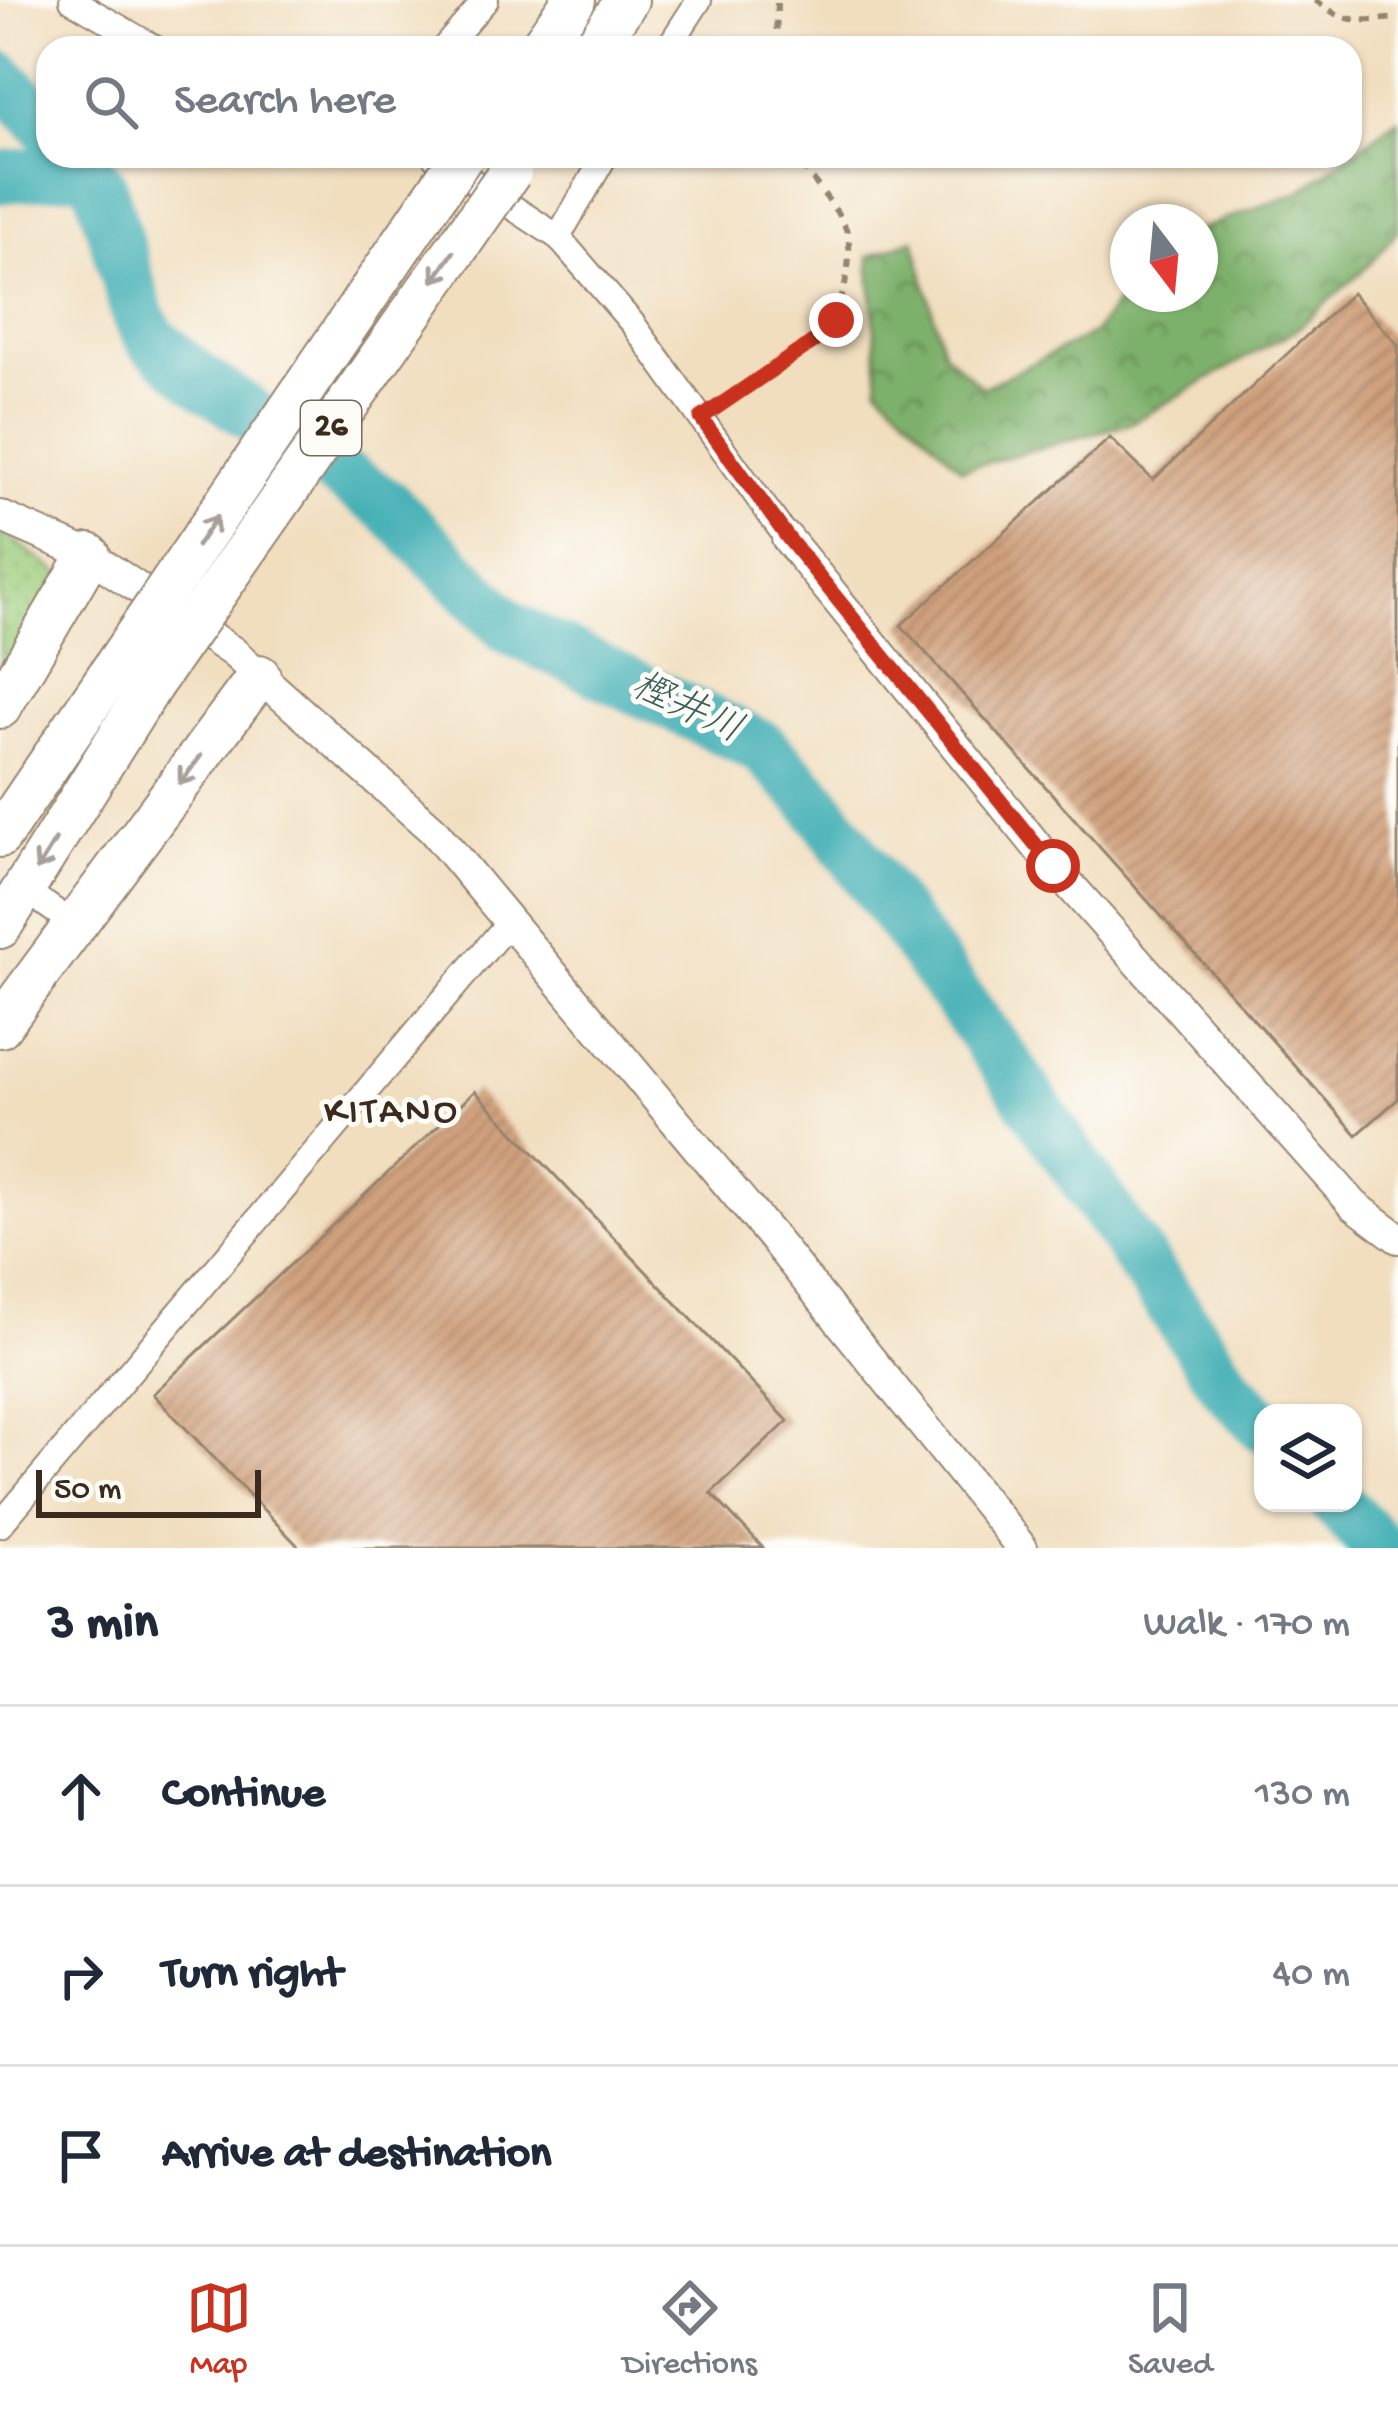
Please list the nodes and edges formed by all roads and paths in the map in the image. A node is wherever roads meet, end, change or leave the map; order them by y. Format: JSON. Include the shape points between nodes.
{"nodes":[{"id":1,"x":72,"y":0,"type":"edge"},
{"id":2,"x":486,"y":0,"type":"edge"},
{"id":3,"x":574,"y":0,"type":"edge"},
{"id":4,"x":627,"y":0,"type":"edge"},
{"id":5,"x":698,"y":0,"type":"edge"},
{"id":6,"x":776,"y":0,"type":"edge"},
{"id":7,"x":1316,"y":0,"type":"edge"},
{"id":8,"x":1398,"y":18,"type":"edge"},
{"id":9,"x":134,"y":36,"type":"edge"},
{"id":10,"x":454,"y":36,"type":"edge"},
{"id":11,"x":548,"y":36,"type":"edge"},
{"id":12,"x":602,"y":36,"type":"edge"},
{"id":13,"x":676,"y":36,"type":"edge"},
{"id":14,"x":776,"y":36,"type":"edge"},
{"id":15,"x":452,"y":168,"type":"edge"},
{"id":16,"x":454,"y":168,"type":"edge"},
{"id":17,"x":512,"y":168,"type":"edge"},
{"id":18,"x":598,"y":168,"type":"edge"},
{"id":19,"x":804,"y":168,"type":"edge"},
{"id":20,"x":557,"y":237,"type":"junction"},
{"id":21,"x":701,"y":418,"type":"junction"},
{"id":22,"x":0,"y":516,"type":"edge"},
{"id":23,"x":788,"y":538,"type":"joint"},
{"id":24,"x":89,"y":555,"type":"junction"},
{"id":25,"x":135,"y":673,"type":"junction"},
{"id":26,"x":259,"y":676,"type":"junction"},
{"id":27,"x":0,"y":707,"type":"edge"},
{"id":28,"x":0,"y":836,"type":"edge"},
{"id":29,"x":510,"y":921,"type":"junction"},
{"id":30,"x":0,"y":927,"type":"edge"},
{"id":31,"x":0,"y":1026,"type":"edge"},
{"id":32,"x":1398,"y":1238,"type":"edge"},
{"id":33,"x":0,"y":1525,"type":"edge"},
{"id":34,"x":1022,"y":1548,"type":"edge"}],
"edges":[{"from":1,"to":9,"type":"street"},
{"from":2,"to":10,"type":"street"},
{"from":3,"to":11,"type":"highway"},
{"from":4,"to":12,"type":"highway"},
{"from":5,"to":13,"type":"street"},
{"from":6,"to":14,"type":"path"},
{"from":7,"to":8,"type":"path","via":[[1353,22]]},
{"from":15,"to":20,"type":"street"},
{"from":25,"to":16,"type":"highway","number":"26","one_way":true,"bridge":true},
{"from":17,"to":25,"type":"highway","number":"26","one_way":true,"bridge":true},
{"from":18,"to":20,"type":"street"},
{"from":19,"to":21,"type":"path","via":[[847,230],[836,320]]},
{"from":20,"to":21,"type":"street"},
{"from":21,"to":23,"type":"street"},
{"from":22,"to":24,"type":"street"},
{"from":23,"to":32,"type":"street","via":[[1053,866],[1354,1205]]},
{"from":24,"to":26,"type":"street"},
{"from":24,"to":27,"type":"highway"},
{"from":25,"to":28,"type":"highway","number":"26"},
{"from":25,"to":30,"type":"highway","number":"26","one_way":true},
{"from":26,"to":29,"type":"street","via":[[432,829]]},
{"from":26,"to":31,"type":"highway","one_way":true,"via":[[60,914]]},
{"from":29,"to":33,"type":"street"},
{"from":29,"to":34,"type":"street"}]}
